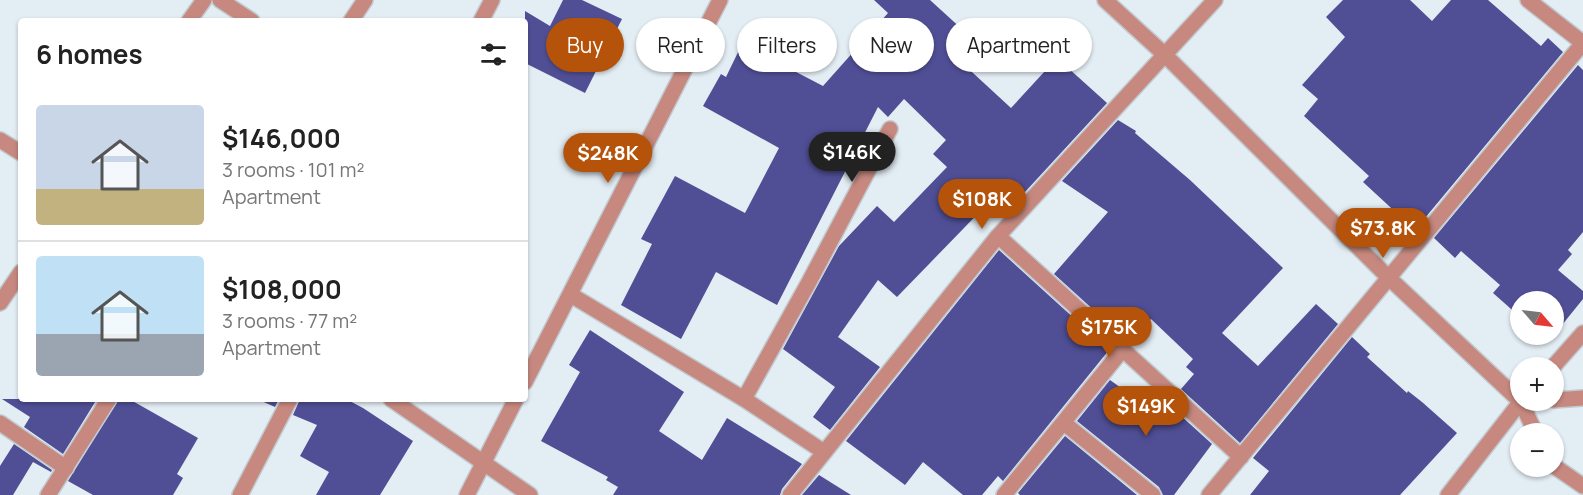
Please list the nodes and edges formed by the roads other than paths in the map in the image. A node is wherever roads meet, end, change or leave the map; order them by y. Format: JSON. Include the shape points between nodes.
{"nodes":[{"id":1,"x":204,"y":0,"type":"edge"},
{"id":2,"x":220,"y":0,"type":"edge"},
{"id":3,"x":364,"y":0,"type":"edge"},
{"id":4,"x":492,"y":0,"type":"edge"},
{"id":5,"x":720,"y":0,"type":"edge"},
{"id":6,"x":1105,"y":0,"type":"edge"},
{"id":7,"x":1215,"y":0,"type":"edge"},
{"id":8,"x":1528,"y":0,"type":"edge"},
{"id":9,"x":191,"y":18,"type":"edge"},
{"id":10,"x":247,"y":18,"type":"edge"},
{"id":11,"x":353,"y":18,"type":"edge"},
{"id":12,"x":483,"y":18,"type":"edge"},
{"id":13,"x":1583,"y":43,"type":"edge"},
{"id":14,"x":1164,"y":54,"type":"junction"},
{"id":15,"x":890,"y":129,"type":"dead end"},
{"id":16,"x":0,"y":140,"type":"edge"},
{"id":17,"x":18,"y":151,"type":"edge"},
{"id":18,"x":999,"y":236,"type":"junction"},
{"id":19,"x":18,"y":276,"type":"edge"},
{"id":20,"x":1389,"y":278,"type":"junction"},
{"id":21,"x":571,"y":295,"type":"junction"},
{"id":22,"x":0,"y":303,"type":"edge"},
{"id":23,"x":1583,"y":333,"type":"edge"},
{"id":24,"x":1124,"y":349,"type":"junction"},
{"id":25,"x":1562,"y":357,"type":"edge"},
{"id":26,"x":528,"y":376,"type":"edge"},
{"id":27,"x":1510,"y":390,"type":"edge"},
{"id":28,"x":1583,"y":398,"type":"edge"},
{"id":29,"x":744,"y":399,"type":"junction"},
{"id":30,"x":1564,"y":399,"type":"edge"},
{"id":31,"x":108,"y":402,"type":"edge"},
{"id":32,"x":288,"y":402,"type":"edge"},
{"id":33,"x":396,"y":402,"type":"edge"},
{"id":34,"x":514,"y":402,"type":"edge"},
{"id":35,"x":1514,"y":411,"type":"edge"},
{"id":36,"x":0,"y":423,"type":"edge"},
{"id":37,"x":1064,"y":423,"type":"junction"},
{"id":38,"x":824,"y":452,"type":"junction"},
{"id":39,"x":1241,"y":457,"type":"junction"},
{"id":40,"x":483,"y":463,"type":"junction"},
{"id":41,"x":66,"y":468,"type":"junction"},
{"id":42,"x":1564,"y":473,"type":"edge"},
{"id":43,"x":1583,"y":486,"type":"edge"},
{"id":44,"x":48,"y":495,"type":"edge"},
{"id":45,"x":240,"y":495,"type":"edge"},
{"id":46,"x":467,"y":495,"type":"edge"},
{"id":47,"x":530,"y":495,"type":"edge"},
{"id":48,"x":790,"y":495,"type":"edge"},
{"id":49,"x":1004,"y":495,"type":"edge"},
{"id":50,"x":1153,"y":495,"type":"edge"},
{"id":51,"x":1209,"y":495,"type":"edge"},
{"id":52,"x":1448,"y":495,"type":"edge"}],
"edges":[{"from":1,"to":9,"type":"street"},
{"from":2,"to":10,"type":"street"},
{"from":3,"to":11,"type":"street"},
{"from":4,"to":12,"type":"street"},
{"from":5,"to":21,"type":"street"},
{"from":6,"to":14,"type":"street"},
{"from":7,"to":14,"type":"street"},
{"from":8,"to":13,"type":"street"},
{"from":13,"to":20,"type":"street"},
{"from":14,"to":18,"type":"street"},
{"from":14,"to":20,"type":"street"},
{"from":15,"to":29,"type":"street"},
{"from":16,"to":17,"type":"street"},
{"from":18,"to":24,"type":"street"},
{"from":18,"to":38,"type":"street"},
{"from":19,"to":22,"type":"street"},
{"from":20,"to":27,"type":"street"},
{"from":20,"to":39,"type":"street"},
{"from":21,"to":26,"type":"street"},
{"from":21,"to":29,"type":"street"},
{"from":23,"to":25,"type":"street"},
{"from":24,"to":37,"type":"street"},
{"from":24,"to":39,"type":"street"},
{"from":28,"to":30,"type":"street"},
{"from":29,"to":38,"type":"street"},
{"from":31,"to":41,"type":"street"},
{"from":32,"to":45,"type":"street"},
{"from":33,"to":40,"type":"street"},
{"from":34,"to":40,"type":"street"},
{"from":35,"to":52,"type":"street"},
{"from":36,"to":41,"type":"street"},
{"from":37,"to":49,"type":"street"},
{"from":37,"to":50,"type":"street"},
{"from":38,"to":48,"type":"street"},
{"from":39,"to":51,"type":"street"},
{"from":40,"to":46,"type":"street"},
{"from":40,"to":47,"type":"street"},
{"from":41,"to":44,"type":"street"},
{"from":42,"to":43,"type":"street"}]}
